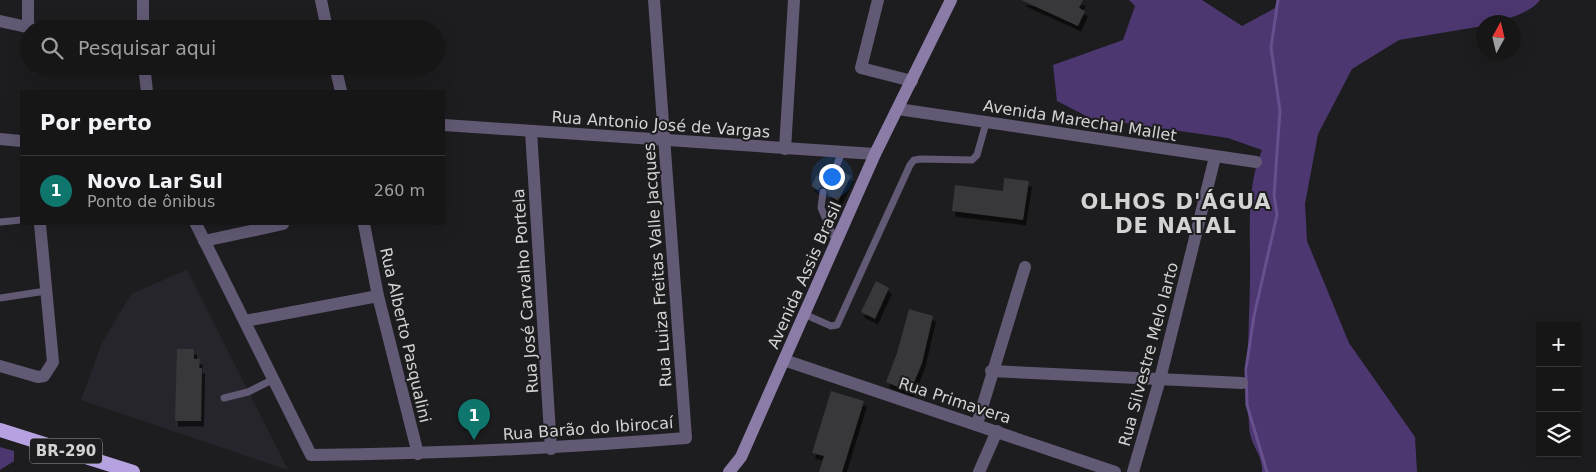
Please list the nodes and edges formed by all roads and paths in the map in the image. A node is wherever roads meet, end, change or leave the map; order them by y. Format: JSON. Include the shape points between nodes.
{"nodes":[{"id":1,"x":28,"y":0,"type":"edge"},
{"id":2,"x":143,"y":0,"type":"edge"},
{"id":3,"x":321,"y":0,"type":"edge"},
{"id":4,"x":654,"y":0,"type":"edge"},
{"id":5,"x":794,"y":0,"type":"edge"},
{"id":6,"x":878,"y":0,"type":"edge"},
{"id":7,"x":951,"y":0,"type":"edge"},
{"id":8,"x":31,"y":20,"type":"edge"},
{"id":9,"x":143,"y":20,"type":"edge"},
{"id":10,"x":325,"y":20,"type":"edge"},
{"id":11,"x":0,"y":21,"type":"edge"},
{"id":12,"x":20,"y":25,"type":"edge"},
{"id":13,"x":145,"y":75,"type":"edge"},
{"id":14,"x":337,"y":75,"type":"edge"},
{"id":15,"x":912,"y":82,"type":"junction"},
{"id":16,"x":146,"y":90,"type":"edge"},
{"id":17,"x":340,"y":90,"type":"edge"},
{"id":18,"x":898,"y":109,"type":"junction"},
{"id":19,"x":986,"y":123,"type":"junction"},
{"id":20,"x":445,"y":125,"type":"edge"},
{"id":21,"x":531,"y":131,"type":"junction"},
{"id":22,"x":0,"y":139,"type":"edge"},
{"id":23,"x":20,"y":141,"type":"edge"},
{"id":24,"x":665,"y":141,"type":"junction"},
{"id":25,"x":785,"y":149,"type":"junction"},
{"id":26,"x":842,"y":152,"type":"junction"},
{"id":27,"x":875,"y":154,"type":"junction"},
{"id":28,"x":1215,"y":157,"type":"junction"},
{"id":29,"x":1256,"y":162,"type":"dead end"},
{"id":30,"x":836,"y":168,"type":"dead end"},
{"id":31,"x":823,"y":192,"type":"dead end"},
{"id":32,"x":20,"y":220,"type":"edge"},
{"id":33,"x":0,"y":222,"type":"edge"},
{"id":34,"x":40,"y":225,"type":"edge"},
{"id":35,"x":196,"y":225,"type":"edge"},
{"id":36,"x":278,"y":225,"type":"edge"},
{"id":37,"x":364,"y":225,"type":"edge"},
{"id":38,"x":204,"y":241,"type":"junction"},
{"id":39,"x":836,"y":242,"type":"junction"},
{"id":40,"x":1025,"y":267,"type":"dead end"},
{"id":41,"x":46,"y":291,"type":"junction"},
{"id":42,"x":378,"y":296,"type":"junction"},
{"id":43,"x":0,"y":298,"type":"edge"},
{"id":44,"x":804,"y":314,"type":"junction"},
{"id":45,"x":246,"y":321,"type":"junction"},
{"id":46,"x":784,"y":360,"type":"junction"},
{"id":47,"x":0,"y":366,"type":"edge"},
{"id":48,"x":991,"y":371,"type":"junction"},
{"id":49,"x":274,"y":379,"type":"junction"},
{"id":50,"x":1160,"y":379,"type":"junction"},
{"id":51,"x":1242,"y":383,"type":"dead end"},
{"id":52,"x":224,"y":398,"type":"dead end"},
{"id":53,"x":976,"y":424,"type":"junction"},
{"id":54,"x":0,"y":430,"type":"edge"},
{"id":55,"x":997,"y":431,"type":"junction"},
{"id":56,"x":686,"y":438,"type":"joint"},
{"id":57,"x":551,"y":449,"type":"junction"},
{"id":58,"x":418,"y":454,"type":"junction"},
{"id":59,"x":741,"y":457,"type":"junction"},
{"id":60,"x":132,"y":472,"type":"edge"},
{"id":61,"x":729,"y":472,"type":"edge"},
{"id":62,"x":741,"y":472,"type":"edge"},
{"id":63,"x":978,"y":472,"type":"edge"},
{"id":64,"x":1115,"y":472,"type":"edge"},
{"id":65,"x":1133,"y":472,"type":"edge"}],
"edges":[{"from":1,"to":8,"type":"street"},
{"from":2,"to":9,"type":"street"},
{"from":3,"to":10,"type":"street"},
{"from":4,"to":24,"type":"street","name":"Rua Luiza Freitas Valle Jacques"},
{"from":5,"to":25,"type":"street"},
{"from":6,"to":15,"type":"street","via":[[861,68]]},
{"from":7,"to":15,"type":"main road","name":"Avenida Assis Brasil"},
{"from":11,"to":12,"type":"street"},
{"from":13,"to":16,"type":"street"},
{"from":14,"to":17,"type":"street"},
{"from":15,"to":18,"type":"main road","name":"Avenida Assis Brasil"},
{"from":18,"to":19,"type":"street","name":"Avenida Marechal Mallet"},
{"from":18,"to":27,"type":"main road","name":"Avenida Assis Brasil"},
{"from":19,"to":28,"type":"street","name":"Avenida Marechal Mallet"},
{"from":19,"to":44,"type":"lane","via":[[977,155],[972,160],[921,158],[910,165],[837,325],[830,326]]},
{"from":20,"to":21,"type":"street","name":"Rua Antonio José de Vargas"},
{"from":21,"to":24,"type":"street","name":"Rua Antonio José de Vargas"},
{"from":21,"to":57,"type":"street","name":"Rua José Carvalho Portela"},
{"from":22,"to":23,"type":"street"},
{"from":24,"to":25,"type":"street","name":"Rua Antonio José de Vargas"},
{"from":24,"to":56,"type":"street","name":"Rua Luiza Freitas Valle Jacques"},
{"from":25,"to":26,"type":"street","name":"Rua Antonio José de Vargas"},
{"from":26,"to":27,"type":"street","name":"Rua Antonio José de Vargas"},
{"from":26,"to":30,"type":"lane"},
{"from":27,"to":39,"type":"main road","name":"Avenida Assis Brasil"},
{"from":28,"to":29,"type":"street","name":"Avenida Marechal Mallet"},
{"from":28,"to":50,"type":"street","name":"Rua Silvestre Melo Iarto"},
{"from":31,"to":39,"type":"lane","via":[[821,208]]},
{"from":32,"to":33,"type":"lane"},
{"from":34,"to":41,"type":"street"},
{"from":35,"to":38,"type":"street"},
{"from":36,"to":38,"type":"street"},
{"from":37,"to":42,"type":"street","name":"Rua Alberto Pasqualini"},
{"from":38,"to":45,"type":"street"},
{"from":39,"to":44,"type":"main road","name":"Avenida Assis Brasil"},
{"from":40,"to":48,"type":"street"},
{"from":41,"to":43,"type":"lane"},
{"from":41,"to":47,"type":"street","via":[[52,362],[49,370],[38,377]]},
{"from":42,"to":45,"type":"street"},
{"from":42,"to":58,"type":"street","name":"Rua Alberto Pasqualini"},
{"from":44,"to":46,"type":"main road","name":"Avenida Assis Brasil"},
{"from":45,"to":49,"type":"street"},
{"from":46,"to":53,"type":"street","name":"Rua Primavera"},
{"from":46,"to":59,"type":"main road","name":"Avenida Assis Brasil"},
{"from":48,"to":50,"type":"street"},
{"from":48,"to":53,"type":"street"},
{"from":49,"to":52,"type":"lane","via":[[248,392]]},
{"from":49,"to":58,"type":"street","name":"Rua Barão do Ibirocaí","via":[[311,455]]},
{"from":50,"to":51,"type":"street"},
{"from":50,"to":65,"type":"street","name":"Rua Silvestre Melo Iarto"},
{"from":53,"to":55,"type":"street","name":"Rua Primavera"},
{"from":54,"to":60,"type":"highway","number":"BR-290"},
{"from":55,"to":63,"type":"street"},
{"from":55,"to":64,"type":"street","name":"Rua Primavera"},
{"from":56,"to":57,"type":"street","name":"Rua Barão do Ibirocaí"},
{"from":57,"to":58,"type":"street","name":"Rua Barão do Ibirocaí"},
{"from":59,"to":61,"type":"main road","name":"Avenida Assis Brasil"},
{"from":59,"to":62,"type":"main road","name":"Avenida Assis Brasil"}]}
